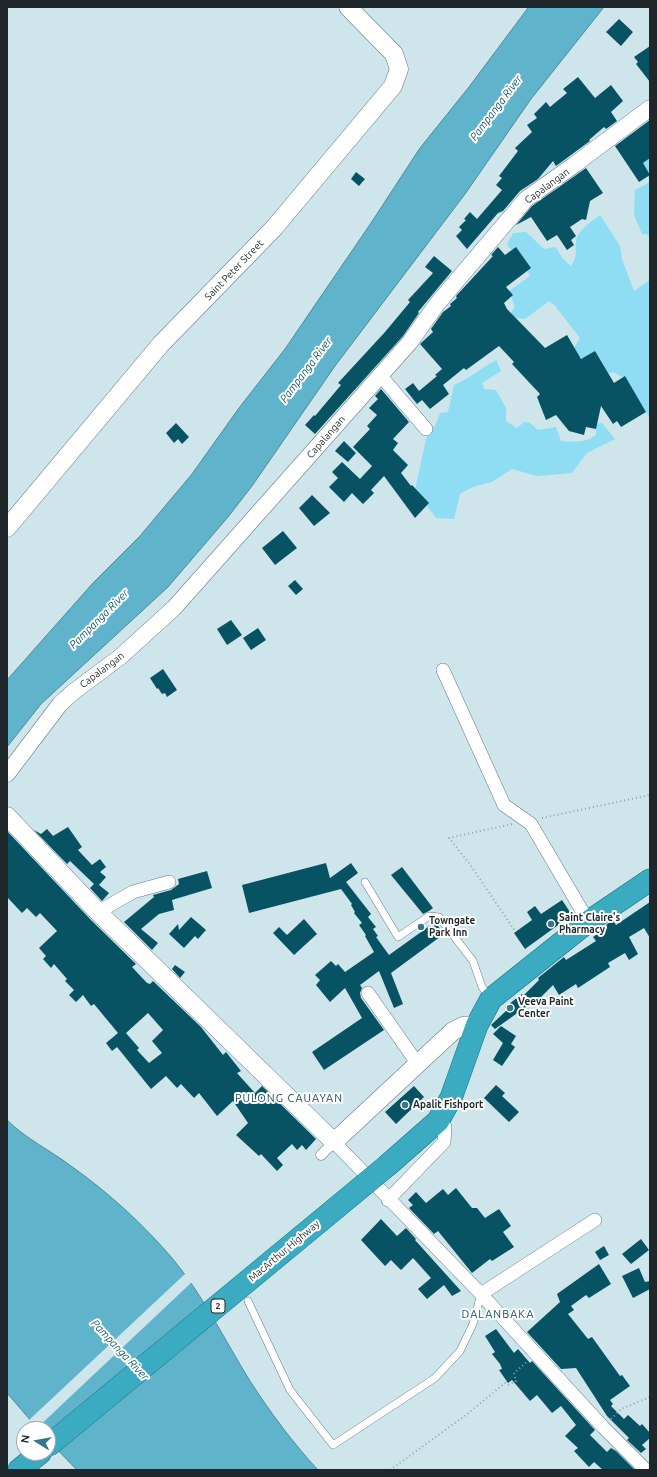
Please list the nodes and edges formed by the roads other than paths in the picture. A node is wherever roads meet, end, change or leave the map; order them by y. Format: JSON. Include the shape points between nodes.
{"nodes":[{"id":1,"x":348,"y":7,"type":"edge"},
{"id":2,"x":650,"y":108,"type":"edge"},
{"id":3,"x":380,"y":375,"type":"junction"},
{"id":4,"x":426,"y":428,"type":"dead end"},
{"id":5,"x":7,"y":527,"type":"edge"},
{"id":6,"x":444,"y":670,"type":"dead end"},
{"id":7,"x":7,"y":774,"type":"edge"},
{"id":8,"x":7,"y":816,"type":"edge"},
{"id":9,"x":650,"y":880,"type":"edge"},
{"id":10,"x":169,"y":882,"type":"dead end"},
{"id":11,"x":365,"y":882,"type":"dead end"},
{"id":12,"x":98,"y":912,"type":"junction"},
{"id":13,"x":588,"y":921,"type":"junction"},
{"id":14,"x":368,"y":993,"type":"dead end"},
{"id":15,"x":491,"y":999,"type":"junction"},
{"id":16,"x":477,"y":1025,"type":"junction"},
{"id":17,"x":417,"y":1063,"type":"junction"},
{"id":18,"x":438,"y":1121,"type":"junction"},
{"id":19,"x":334,"y":1142,"type":"junction"},
{"id":20,"x":320,"y":1155,"type":"dead end"},
{"id":21,"x":388,"y":1200,"type":"junction"},
{"id":22,"x":595,"y":1220,"type":"dead end"},
{"id":23,"x":481,"y":1294,"type":"junction"},
{"id":24,"x":248,"y":1301,"type":"dead end"},
{"id":25,"x":56,"y":1439,"type":"edge"},
{"id":26,"x":30,"y":1461,"type":"edge"},
{"id":27,"x":19,"y":1470,"type":"edge"},
{"id":28,"x":646,"y":1470,"type":"edge"}],
"edges":[{"from":1,"to":5,"type":"main road","name":"Saint Peter Street","via":[[394,54],[399,69],[393,86],[274,228],[161,344]]},
{"from":2,"to":3,"type":"street","name":"Capalangan","via":[[526,199],[437,304],[410,342]]},
{"from":3,"to":4,"type":"street"},
{"from":3,"to":7,"type":"street","name":"Capalangan","via":[[174,608],[120,657],[60,704]]},
{"from":6,"to":13,"type":"street","via":[[504,805],[531,824]]},
{"from":8,"to":12,"type":"main road"},
{"from":9,"to":13,"type":"highway","name":"MacArthur Highway","number":"2"},
{"from":10,"to":12,"type":"street","via":[[133,892]]},
{"from":11,"to":15,"type":"lane","via":[[398,937],[429,916],[439,917],[473,961],[482,986]]},
{"from":12,"to":19,"type":"main road"},
{"from":13,"to":15,"type":"highway","name":"MacArthur Highway","number":"2"},
{"from":14,"to":17,"type":"street"},
{"from":15,"to":16,"type":"highway","name":"MacArthur Highway","number":"2"},
{"from":16,"to":17,"type":"main road","via":[[463,1026],[453,1031]]},
{"from":16,"to":18,"type":"highway","name":"MacArthur Highway","number":"2","via":[[451,1098]]},
{"from":17,"to":19,"type":"main road"},
{"from":18,"to":21,"type":"street","via":[[445,1127],[444,1142]]},
{"from":18,"to":25,"type":"highway","name":"MacArthur Highway","number":"2","bridge":true},
{"from":19,"to":20,"type":"street"},
{"from":19,"to":21,"type":"street"},
{"from":21,"to":23,"type":"street"},
{"from":22,"to":23,"type":"street"},
{"from":23,"to":24,"type":"lane","via":[[460,1351],[435,1378],[333,1445],[290,1390]]},
{"from":23,"to":28,"type":"street","via":[[535,1355]]},
{"from":26,"to":27,"type":"highway"}]}
